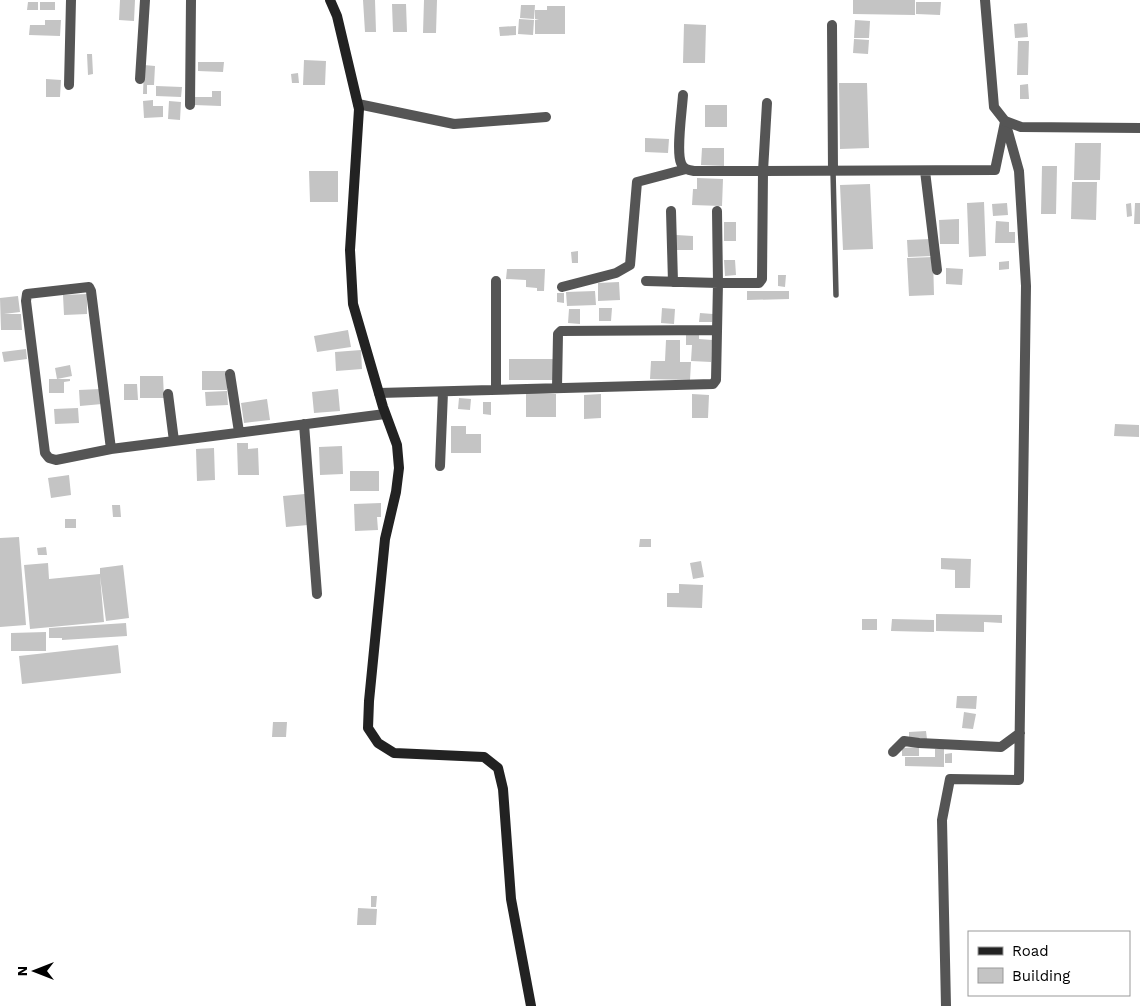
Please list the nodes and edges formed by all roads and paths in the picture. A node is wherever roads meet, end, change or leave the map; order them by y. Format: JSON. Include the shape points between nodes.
{"nodes":[{"id":1,"x":71,"y":0,"type":"edge"},
{"id":2,"x":145,"y":0,"type":"edge"},
{"id":3,"x":191,"y":0,"type":"edge"},
{"id":4,"x":330,"y":0,"type":"edge"},
{"id":5,"x":985,"y":0,"type":"edge"},
{"id":6,"x":832,"y":25,"type":"dead end"},
{"id":7,"x":140,"y":79,"type":"dead end"},
{"id":8,"x":69,"y":85,"type":"dead end"},
{"id":9,"x":683,"y":96,"type":"dead end"},
{"id":10,"x":766,"y":103,"type":"dead end"},
{"id":11,"x":358,"y":104,"type":"junction"},
{"id":12,"x":190,"y":105,"type":"dead end"},
{"id":13,"x":546,"y":117,"type":"dead end"},
{"id":14,"x":1005,"y":121,"type":"junction"},
{"id":15,"x":1140,"y":128,"type":"edge"},
{"id":16,"x":686,"y":169,"type":"junction"},
{"id":17,"x":763,"y":171,"type":"junction"},
{"id":18,"x":833,"y":171,"type":"junction"},
{"id":19,"x":925,"y":171,"type":"junction"},
{"id":20,"x":717,"y":210,"type":"dead end"},
{"id":21,"x":671,"y":211,"type":"dead end"},
{"id":22,"x":937,"y":270,"type":"dead end"},
{"id":23,"x":496,"y":281,"type":"dead end"},
{"id":24,"x":646,"y":281,"type":"dead end"},
{"id":25,"x":673,"y":282,"type":"junction"},
{"id":26,"x":718,"y":283,"type":"junction"},
{"id":27,"x":562,"y":287,"type":"dead end"},
{"id":28,"x":836,"y":295,"type":"dead end"},
{"id":29,"x":717,"y":330,"type":"junction"},
{"id":30,"x":230,"y":374,"type":"dead end"},
{"id":31,"x":557,"y":388,"type":"junction"},
{"id":32,"x":496,"y":390,"type":"junction"},
{"id":33,"x":443,"y":392,"type":"junction"},
{"id":34,"x":379,"y":393,"type":"junction"},
{"id":35,"x":168,"y":394,"type":"dead end"},
{"id":36,"x":385,"y":414,"type":"junction"},
{"id":37,"x":304,"y":424,"type":"junction"},
{"id":38,"x":239,"y":432,"type":"junction"},
{"id":39,"x":174,"y":441,"type":"junction"},
{"id":40,"x":111,"y":449,"type":"junction"},
{"id":41,"x":440,"y":466,"type":"dead end"},
{"id":42,"x":317,"y":594,"type":"dead end"},
{"id":43,"x":1020,"y":733,"type":"junction"},
{"id":44,"x":893,"y":752,"type":"dead end"},
{"id":45,"x":531,"y":1006,"type":"edge"},
{"id":46,"x":946,"y":1006,"type":"edge"}],
"edges":[{"from":1,"to":8,"type":"street"},
{"from":2,"to":7,"type":"street"},
{"from":3,"to":12,"type":"street"},
{"from":4,"to":11,"type":"main road","via":[[337,16]]},
{"from":5,"to":14,"type":"street","via":[[994,107]]},
{"from":6,"to":18,"type":"street"},
{"from":9,"to":16,"type":"street","via":[[679,152],[681,164]]},
{"from":10,"to":17,"type":"street"},
{"from":11,"to":13,"type":"street","via":[[454,124]]},
{"from":11,"to":34,"type":"main road","via":[[350,250],[353,304]]},
{"from":14,"to":15,"type":"street","via":[[1020,127]]},
{"from":14,"to":19,"type":"street","via":[[995,170]]},
{"from":14,"to":43,"type":"street","via":[[1019,170],[1026,286]]},
{"from":16,"to":17,"type":"street"},
{"from":16,"to":27,"type":"street","via":[[637,182],[630,265],[616,273]]},
{"from":17,"to":18,"type":"street"},
{"from":17,"to":26,"type":"street","via":[[762,281]]},
{"from":18,"to":19,"type":"street"},
{"from":18,"to":28,"type":"lane"},
{"from":19,"to":22,"type":"street"},
{"from":20,"to":26,"type":"street"},
{"from":21,"to":25,"type":"street"},
{"from":23,"to":32,"type":"street"},
{"from":24,"to":25,"type":"street"},
{"from":25,"to":26,"type":"street"},
{"from":26,"to":29,"type":"street"},
{"from":29,"to":31,"type":"street","via":[[716,380],[713,384]]},
{"from":29,"to":31,"type":"street","via":[[561,331],[558,334]]},
{"from":30,"to":38,"type":"street"},
{"from":31,"to":32,"type":"street"},
{"from":32,"to":33,"type":"street"},
{"from":33,"to":34,"type":"street"},
{"from":33,"to":41,"type":"street"},
{"from":34,"to":36,"type":"main road"},
{"from":35,"to":39,"type":"street"},
{"from":36,"to":37,"type":"street"},
{"from":36,"to":45,"type":"main road","via":[[397,445],[399,468],[385,539],[368,728],[378,743],[394,753],[484,757],[498,768],[503,789],[511,899]]},
{"from":37,"to":38,"type":"street"},
{"from":37,"to":42,"type":"street"},
{"from":38,"to":39,"type":"street"},
{"from":39,"to":40,"type":"street"},
{"from":40,"to":40,"type":"street","via":[[56,460],[45,453],[27,294],[89,287]]},
{"from":43,"to":44,"type":"street","via":[[1001,747],[904,741]]},
{"from":43,"to":46,"type":"street","via":[[1019,780],[950,779],[942,820]]}]}
